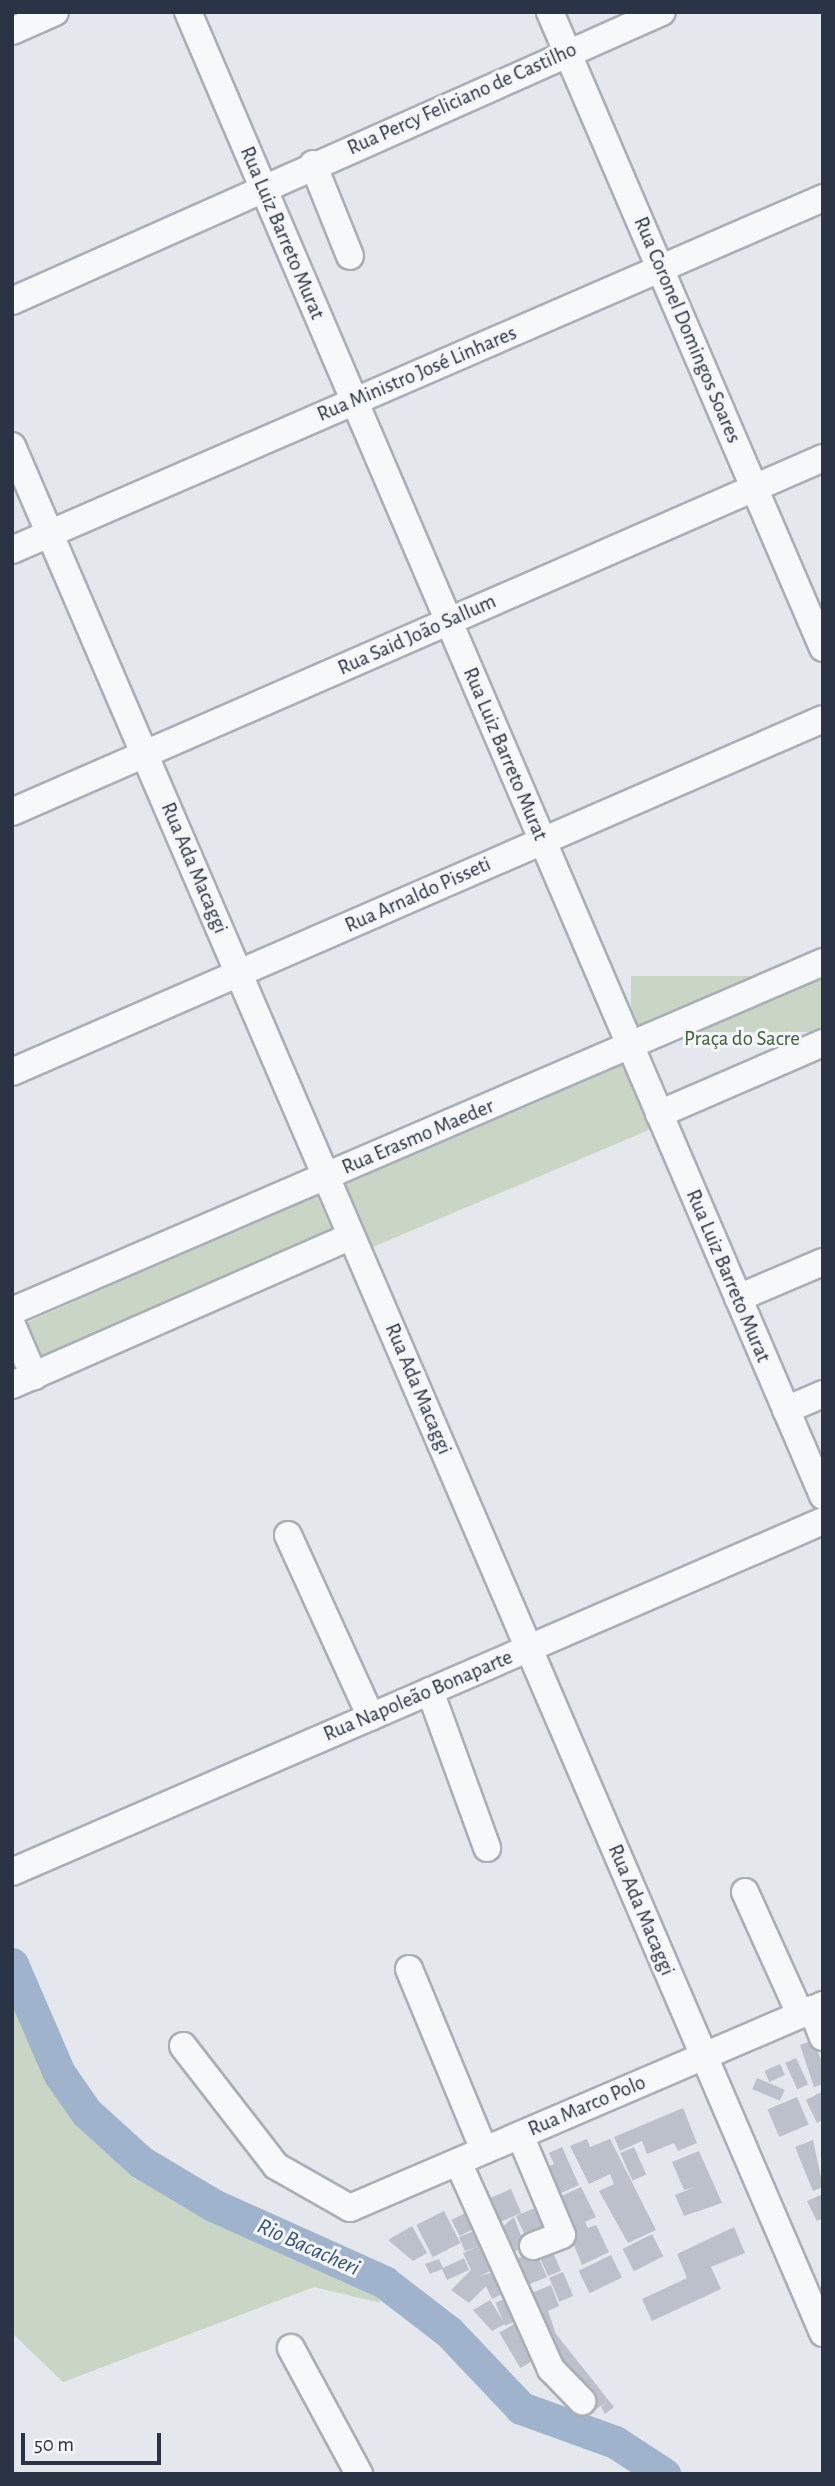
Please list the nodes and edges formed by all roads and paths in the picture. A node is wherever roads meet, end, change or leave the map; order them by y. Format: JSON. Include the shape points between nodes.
{"nodes":[{"id":1,"x":55,"y":12,"type":"edge"},
{"id":2,"x":188,"y":12,"type":"edge"},
{"id":3,"x":550,"y":12,"type":"edge"},
{"id":4,"x":662,"y":12,"type":"edge"},
{"id":5,"x":12,"y":31,"type":"edge"},
{"id":6,"x":568,"y":53,"type":"junction"},
{"id":7,"x":313,"y":164,"type":"junction"},
{"id":8,"x":262,"y":186,"type":"junction"},
{"id":9,"x":823,"y":198,"type":"edge"},
{"id":10,"x":350,"y":256,"type":"dead end"},
{"id":11,"x":660,"y":268,"type":"junction"},
{"id":12,"x":12,"y":287,"type":"edge"},
{"id":13,"x":12,"y":301,"type":"edge"},
{"id":14,"x":354,"y":401,"type":"junction"},
{"id":15,"x":12,"y":446,"type":"edge"},
{"id":16,"x":823,"y":458,"type":"edge"},
{"id":17,"x":754,"y":488,"type":"junction"},
{"id":18,"x":50,"y":533,"type":"junction"},
{"id":19,"x":12,"y":550,"type":"edge"},
{"id":20,"x":449,"y":621,"type":"junction"},
{"id":21,"x":823,"y":648,"type":"edge"},
{"id":22,"x":823,"y":719,"type":"edge"},
{"id":23,"x":145,"y":754,"type":"junction"},
{"id":24,"x":12,"y":812,"type":"edge"},
{"id":25,"x":542,"y":841,"type":"junction"},
{"id":26,"x":823,"y":962,"type":"edge"},
{"id":27,"x":239,"y":973,"type":"junction"},
{"id":28,"x":823,"y":1043,"type":"edge"},
{"id":29,"x":630,"y":1045,"type":"junction"},
{"id":30,"x":12,"y":1072,"type":"edge"},
{"id":31,"x":659,"y":1114,"type":"junction"},
{"id":32,"x":326,"y":1176,"type":"junction"},
{"id":33,"x":352,"y":1236,"type":"junction"},
{"id":34,"x":823,"y":1262,"type":"edge"},
{"id":35,"x":738,"y":1298,"type":"junction"},
{"id":36,"x":12,"y":1311,"type":"edge"},
{"id":37,"x":12,"y":1325,"type":"edge"},
{"id":38,"x":23,"y":1380,"type":"edge"},
{"id":39,"x":823,"y":1394,"type":"edge"},
{"id":40,"x":786,"y":1410,"type":"junction"},
{"id":41,"x":823,"y":1496,"type":"edge"},
{"id":42,"x":823,"y":1521,"type":"edge"},
{"id":43,"x":288,"y":1535,"type":"dead end"},
{"id":44,"x":529,"y":1648,"type":"junction"},
{"id":45,"x":430,"y":1691,"type":"junction"},
{"id":46,"x":371,"y":1717,"type":"junction"},
{"id":47,"x":487,"y":1847,"type":"dead end"},
{"id":48,"x":15,"y":1871,"type":"edge"},
{"id":49,"x":745,"y":1892,"type":"dead end"},
{"id":50,"x":409,"y":1969,"type":"dead end"},
{"id":51,"x":811,"y":2009,"type":"edge"},
{"id":52,"x":823,"y":2037,"type":"edge"},
{"id":53,"x":183,"y":2046,"type":"dead end"},
{"id":54,"x":704,"y":2056,"type":"junction"},
{"id":55,"x":520,"y":2135,"type":"junction"},
{"id":56,"x":484,"y":2150,"type":"junction"},
{"id":57,"x":458,"y":2162,"type":"junction"},
{"id":58,"x":533,"y":2246,"type":"dead end"},
{"id":59,"x":823,"y":2333,"type":"edge"},
{"id":60,"x":290,"y":2348,"type":"dead end"},
{"id":61,"x":582,"y":2401,"type":"dead end"},
{"id":62,"x":359,"y":2474,"type":"edge"}],
"edges":[{"from":1,"to":5,"type":"street"},
{"from":2,"to":8,"type":"street","name":"Rua Luiz Barreto Murat"},
{"from":3,"to":6,"type":"street","name":"Rua Coronel Domingos Soares"},
{"from":4,"to":6,"type":"street","name":"Rua Percy Feliciano de Castilho"},
{"from":6,"to":7,"type":"street","name":"Rua Percy Feliciano de Castilho"},
{"from":6,"to":11,"type":"street","name":"Rua Coronel Domingos Soares"},
{"from":7,"to":8,"type":"street","name":"Rua Percy Feliciano de Castilho"},
{"from":7,"to":10,"type":"street"},
{"from":8,"to":12,"type":"street","name":"Rua Percy Feliciano de Castilho","via":[[189,209]]},
{"from":8,"to":13,"type":"street","name":"Rua Percy Feliciano de Castilho","via":[[200,220]]},
{"from":8,"to":14,"type":"street","name":"Rua Luiz Barreto Murat"},
{"from":9,"to":11,"type":"street","name":"Rua Ministro José Linhares"},
{"from":11,"to":14,"type":"street","name":"Rua Ministro José Linhares"},
{"from":11,"to":17,"type":"street","name":"Rua Coronel Domingos Soares"},
{"from":14,"to":18,"type":"street","name":"Rua Ministro José Linhares"},
{"from":14,"to":20,"type":"street","name":"Rua Luiz Barreto Murat"},
{"from":15,"to":18,"type":"street","name":"Rua Ada Macaggi"},
{"from":16,"to":17,"type":"street","name":"Rua Said João Sallum"},
{"from":17,"to":20,"type":"street","name":"Rua Said João Sallum"},
{"from":17,"to":21,"type":"street","name":"Rua Coronel Domingos Soares"},
{"from":18,"to":19,"type":"street","name":"Rua Ministro José Linhares"},
{"from":18,"to":23,"type":"street","name":"Rua Ada Macaggi"},
{"from":20,"to":23,"type":"street","name":"Rua Said João Sallum"},
{"from":20,"to":25,"type":"street","name":"Rua Luiz Barreto Murat"},
{"from":22,"to":25,"type":"street","name":"Rua Arnaldo Pisseti"},
{"from":23,"to":24,"type":"street","name":"Rua Said João Sallum"},
{"from":23,"to":27,"type":"street","name":"Rua Ada Macaggi"},
{"from":25,"to":27,"type":"street","name":"Rua Arnaldo Pisseti"},
{"from":25,"to":29,"type":"street","name":"Rua Luiz Barreto Murat"},
{"from":26,"to":29,"type":"street","name":"Rua Erasmo Maeder"},
{"from":27,"to":30,"type":"street","name":"Rua Arnaldo Pisseti"},
{"from":27,"to":32,"type":"street","name":"Rua Ada Macaggi"},
{"from":28,"to":31,"type":"street"},
{"from":29,"to":31,"type":"street","name":"Rua Luiz Barreto Murat"},
{"from":29,"to":32,"type":"street","name":"Rua Erasmo Maeder"},
{"from":31,"to":35,"type":"street","name":"Rua Luiz Barreto Murat"},
{"from":32,"to":33,"type":"street","name":"Rua Ada Macaggi"},
{"from":32,"to":36,"type":"street","name":"Rua Erasmo Maeder"},
{"from":33,"to":38,"type":"street"},
{"from":33,"to":44,"type":"street","name":"Rua Ada Macaggi"},
{"from":34,"to":35,"type":"street"},
{"from":35,"to":40,"type":"street","name":"Rua Luiz Barreto Murat"},
{"from":37,"to":38,"type":"street"},
{"from":39,"to":40,"type":"street"},
{"from":40,"to":41,"type":"street","name":"Rua Luiz Barreto Murat"},
{"from":42,"to":44,"type":"street","name":"Rua Napoleão Bonaparte"},
{"from":43,"to":46,"type":"street"},
{"from":44,"to":45,"type":"street","name":"Rua Napoleão Bonaparte"},
{"from":44,"to":54,"type":"street","name":"Rua Ada Macaggi"},
{"from":45,"to":46,"type":"street","name":"Rua Napoleão Bonaparte"},
{"from":45,"to":47,"type":"street"},
{"from":46,"to":48,"type":"street","name":"Rua Napoleão Bonaparte"},
{"from":49,"to":51,"type":"street"},
{"from":50,"to":56,"type":"street"},
{"from":51,"to":52,"type":"street"},
{"from":51,"to":54,"type":"street","name":"Rua Marco Polo"},
{"from":53,"to":57,"type":"street","name":"Rua Marco Polo","via":[[276,2166],[350,2208]]},
{"from":54,"to":55,"type":"street","name":"Rua Marco Polo"},
{"from":54,"to":59,"type":"street","name":"Rua Ada Macaggi"},
{"from":55,"to":56,"type":"street","name":"Rua Marco Polo"},
{"from":55,"to":58,"type":"street","via":[[562,2235]]},
{"from":56,"to":57,"type":"street","name":"Rua Marco Polo"},
{"from":57,"to":61,"type":"street","via":[[551,2369]]},
{"from":60,"to":62,"type":"street"}]}
